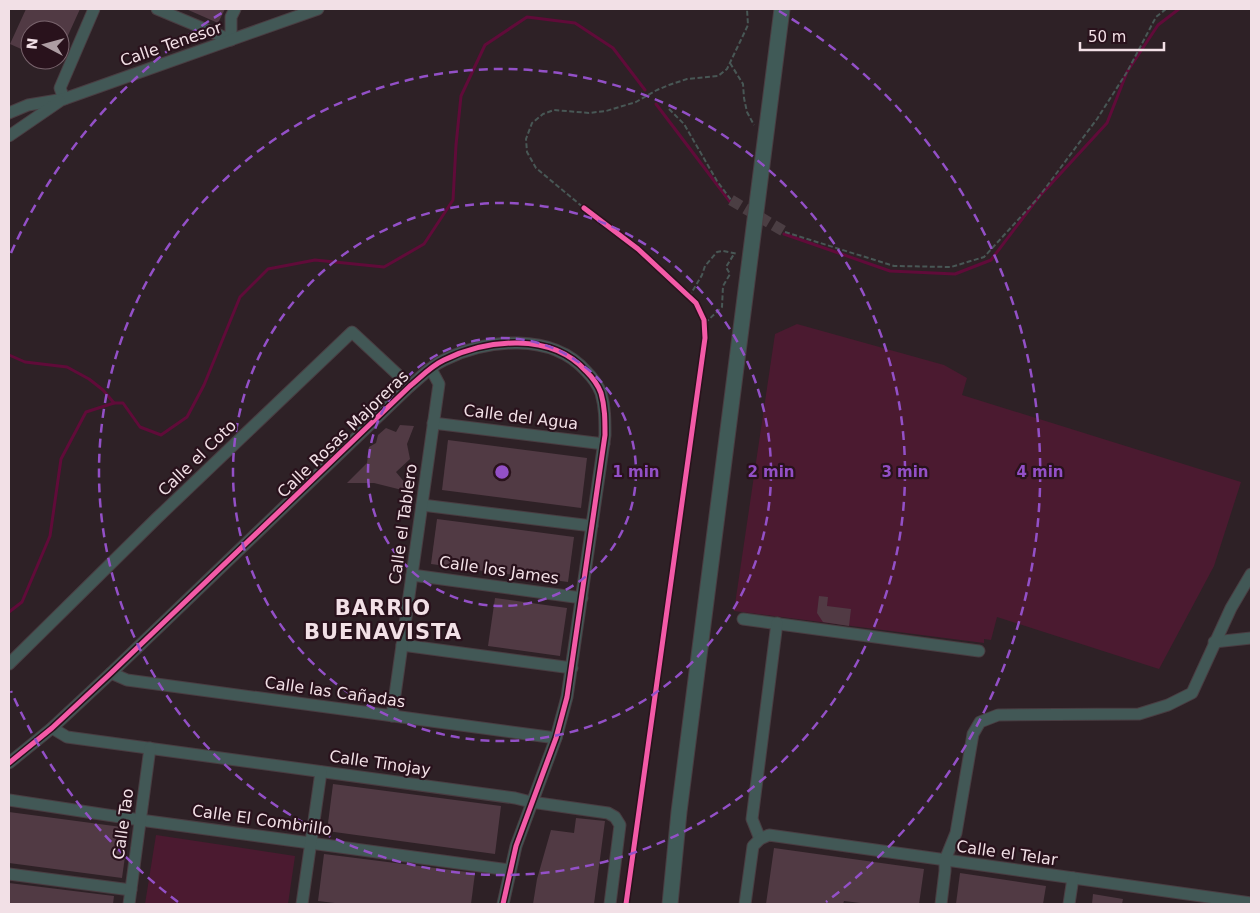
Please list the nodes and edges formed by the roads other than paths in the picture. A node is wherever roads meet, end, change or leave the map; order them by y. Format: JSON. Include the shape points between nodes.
{"nodes":[{"id":1,"x":94,"y":9,"type":"edge"},
{"id":2,"x":157,"y":9,"type":"edge"},
{"id":3,"x":235,"y":9,"type":"edge"},
{"id":4,"x":318,"y":9,"type":"edge"},
{"id":5,"x":782,"y":9,"type":"edge"},
{"id":6,"x":231,"y":40,"type":"junction"},
{"id":7,"x":64,"y":99,"type":"junction"},
{"id":8,"x":28,"y":105,"type":"junction"},
{"id":9,"x":9,"y":108,"type":"edge"},
{"id":10,"x":9,"y":113,"type":"edge"},
{"id":11,"x":9,"y":136,"type":"edge"},
{"id":12,"x":430,"y":369,"type":"junction"},
{"id":13,"x":410,"y":386,"type":"junction"},
{"id":14,"x":433,"y":423,"type":"junction"},
{"id":15,"x":604,"y":444,"type":"junction"},
{"id":16,"x":422,"y":505,"type":"junction"},
{"id":17,"x":592,"y":526,"type":"junction"},
{"id":18,"x":1251,"y":574,"type":"edge"},
{"id":19,"x":412,"y":575,"type":"junction"},
{"id":20,"x":582,"y":598,"type":"junction"},
{"id":21,"x":743,"y":618,"type":"dead end"},
{"id":22,"x":778,"y":623,"type":"junction"},
{"id":23,"x":1251,"y":638,"type":"edge"},
{"id":24,"x":1214,"y":642,"type":"junction"},
{"id":25,"x":402,"y":645,"type":"junction"},
{"id":26,"x":979,"y":651,"type":"dead end"},
{"id":27,"x":9,"y":664,"type":"edge"},
{"id":28,"x":572,"y":668,"type":"junction"},
{"id":29,"x":111,"y":674,"type":"junction"},
{"id":30,"x":392,"y":716,"type":"junction"},
{"id":31,"x":52,"y":728,"type":"junction"},
{"id":32,"x":556,"y":738,"type":"junction"},
{"id":33,"x":150,"y":748,"type":"junction"},
{"id":34,"x":9,"y":763,"type":"edge"},
{"id":35,"x":321,"y":772,"type":"junction"},
{"id":36,"x":9,"y":800,"type":"edge"},
{"id":37,"x":531,"y":802,"type":"junction"},
{"id":38,"x":679,"y":812,"type":"junction"},
{"id":39,"x":140,"y":820,"type":"junction"},
{"id":40,"x":760,"y":839,"type":"junction"},
{"id":41,"x":311,"y":843,"type":"junction"},
{"id":42,"x":945,"y":860,"type":"junction"},
{"id":43,"x":510,"y":870,"type":"junction"},
{"id":44,"x":9,"y":874,"type":"edge"},
{"id":45,"x":1073,"y":878,"type":"junction"},
{"id":46,"x":131,"y":890,"type":"junction"},
{"id":47,"x":1251,"y":903,"type":"edge"},
{"id":48,"x":129,"y":904,"type":"edge"},
{"id":49,"x":302,"y":904,"type":"edge"},
{"id":50,"x":503,"y":904,"type":"edge"},
{"id":51,"x":610,"y":904,"type":"edge"},
{"id":52,"x":660,"y":904,"type":"edge"},
{"id":53,"x":670,"y":904,"type":"edge"},
{"id":54,"x":745,"y":904,"type":"edge"},
{"id":55,"x":941,"y":904,"type":"edge"},
{"id":56,"x":1069,"y":904,"type":"edge"}],
"edges":[{"from":1,"to":7,"type":"street","via":[[60,88]]},
{"from":2,"to":6,"type":"street"},
{"from":3,"to":6,"type":"street","via":[[231,17]]},
{"from":4,"to":6,"type":"street","name":"Calle Tenesor"},
{"from":5,"to":38,"type":"main road"},
{"from":6,"to":7,"type":"street","name":"Calle Tenesor"},
{"from":7,"to":8,"type":"street","name":"Calle Tenesor"},
{"from":7,"to":11,"type":"street","name":"Calle Tenesor"},
{"from":8,"to":9,"type":"street"},
{"from":8,"to":10,"type":"street","name":"Calle Tenesor"},
{"from":12,"to":13,"type":"street","name":"Calle Rosas Majoreras"},
{"from":12,"to":14,"type":"street","name":"Calle el Tablero","via":[[439,384]]},
{"from":12,"to":15,"type":"street","name":"Calle Rosas Majoreras","via":[[451,357],[493,345],[537,345],[560,350],[577,360],[600,391],[605,412]]},
{"from":13,"to":27,"type":"street","name":"Calle el Coto","via":[[352,332]]},
{"from":13,"to":29,"type":"street","name":"Calle Rosas Majoreras"},
{"from":14,"to":15,"type":"street","name":"Calle del Agua"},
{"from":14,"to":16,"type":"street","name":"Calle el Tablero"},
{"from":15,"to":17,"type":"street","name":"Calle Rosas Majoreras"},
{"from":16,"to":17,"type":"street"},
{"from":16,"to":19,"type":"street","name":"Calle el Tablero"},
{"from":17,"to":20,"type":"street","name":"Calle Rosas Majoreras"},
{"from":18,"to":24,"type":"street"},
{"from":19,"to":20,"type":"street","name":"Calle los James"},
{"from":19,"to":25,"type":"street","name":"Calle el Tablero"},
{"from":20,"to":28,"type":"street","name":"Calle Rosas Majoreras"},
{"from":21,"to":22,"type":"street"},
{"from":22,"to":26,"type":"street"},
{"from":22,"to":40,"type":"street","via":[[752,819]]},
{"from":23,"to":24,"type":"street"},
{"from":24,"to":42,"type":"street","via":[[1192,692],[1155,710],[1139,714],[998,715],[980,722],[973,734],[956,833]]},
{"from":25,"to":28,"type":"street"},
{"from":25,"to":30,"type":"street","name":"Calle el Tablero"},
{"from":28,"to":32,"type":"street","name":"Calle Rosas Majoreras"},
{"from":29,"to":30,"type":"street","name":"Calle las Cañadas","via":[[127,680]]},
{"from":29,"to":31,"type":"street","name":"Calle Rosas Majoreras"},
{"from":30,"to":32,"type":"street","name":"Calle las Cañadas"},
{"from":31,"to":33,"type":"street","name":"Calle Tinojay","via":[[67,737]]},
{"from":31,"to":34,"type":"street","name":"Calle Rosas Majoreras"},
{"from":32,"to":37,"type":"street","name":"Calle Rosas Majoreras"},
{"from":33,"to":35,"type":"street","name":"Calle Tinojay"},
{"from":33,"to":39,"type":"street","name":"Calle Tao"},
{"from":35,"to":37,"type":"street","name":"Calle Tinojay"},
{"from":35,"to":41,"type":"street"},
{"from":36,"to":39,"type":"street","name":"Calle El Combrillo"},
{"from":37,"to":43,"type":"street","name":"Calle Rosas Majoreras"},
{"from":37,"to":51,"type":"street","name":"Calle Tinojay","via":[[615,816],[620,825]]},
{"from":38,"to":52,"type":"main road"},
{"from":38,"to":53,"type":"main road"},
{"from":39,"to":41,"type":"street","name":"Calle El Combrillo"},
{"from":39,"to":46,"type":"street","name":"Calle Tao"},
{"from":40,"to":42,"type":"street","name":"Calle el Telar","via":[[769,835]]},
{"from":40,"to":54,"type":"street","via":[[753,846]]},
{"from":41,"to":43,"type":"street","name":"Calle El Combrillo"},
{"from":41,"to":49,"type":"street"},
{"from":42,"to":45,"type":"street","name":"Calle el Telar"},
{"from":42,"to":55,"type":"street"},
{"from":43,"to":50,"type":"street","name":"Calle Rosas Majoreras"},
{"from":44,"to":46,"type":"street"},
{"from":45,"to":47,"type":"street","name":"Calle el Telar"},
{"from":45,"to":56,"type":"street"},
{"from":46,"to":48,"type":"street","name":"Calle Tao"}]}
